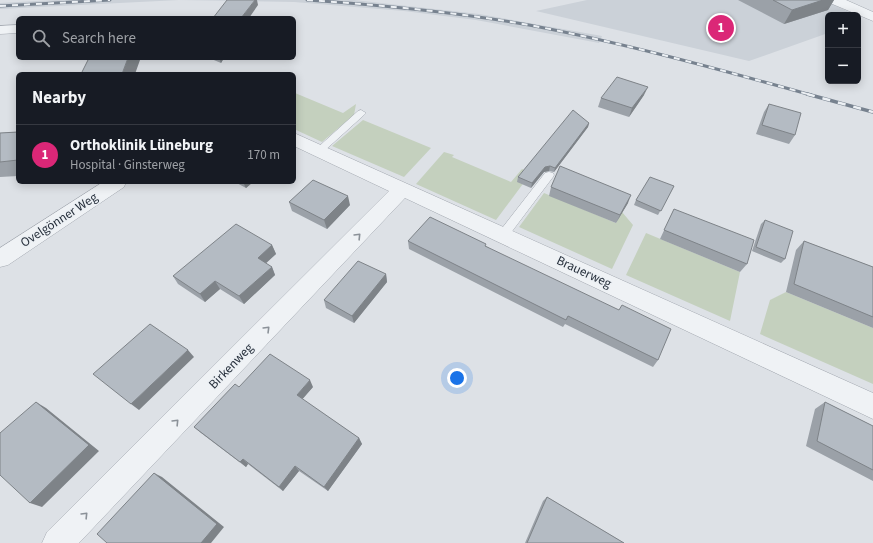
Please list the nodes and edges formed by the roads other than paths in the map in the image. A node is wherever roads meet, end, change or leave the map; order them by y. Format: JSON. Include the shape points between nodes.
{"nodes":[{"id":1,"x":835,"y":0,"type":"edge"},
{"id":2,"x":873,"y":17,"type":"edge"},
{"id":3,"x":16,"y":29,"type":"edge"},
{"id":4,"x":0,"y":30,"type":"edge"},
{"id":5,"x":361,"y":113,"type":"dead end"},
{"id":6,"x":296,"y":140,"type":"edge"},
{"id":7,"x":319,"y":151,"type":"junction"},
{"id":8,"x":549,"y":175,"type":"edge"},
{"id":9,"x":114,"y":184,"type":"edge"},
{"id":10,"x":403,"y":189,"type":"junction"},
{"id":11,"x":503,"y":235,"type":"junction"},
{"id":12,"x":0,"y":259,"type":"edge"},
{"id":13,"x":873,"y":406,"type":"edge"},
{"id":14,"x":58,"y":543,"type":"edge"}],
"edges":[{"from":1,"to":2,"type":"street"},
{"from":3,"to":4,"type":"street"},
{"from":5,"to":7,"type":"lane"},
{"from":6,"to":7,"type":"street","name":"Brauerweg"},
{"from":7,"to":10,"type":"street","name":"Brauerweg"},
{"from":8,"to":11,"type":"lane"},
{"from":9,"to":12,"type":"street","name":"Ovelgönner Weg"},
{"from":10,"to":11,"type":"street","name":"Brauerweg"},
{"from":14,"to":10,"type":"street","name":"Birkenweg","one_way":true},
{"from":11,"to":13,"type":"street","name":"Brauerweg"}]}
